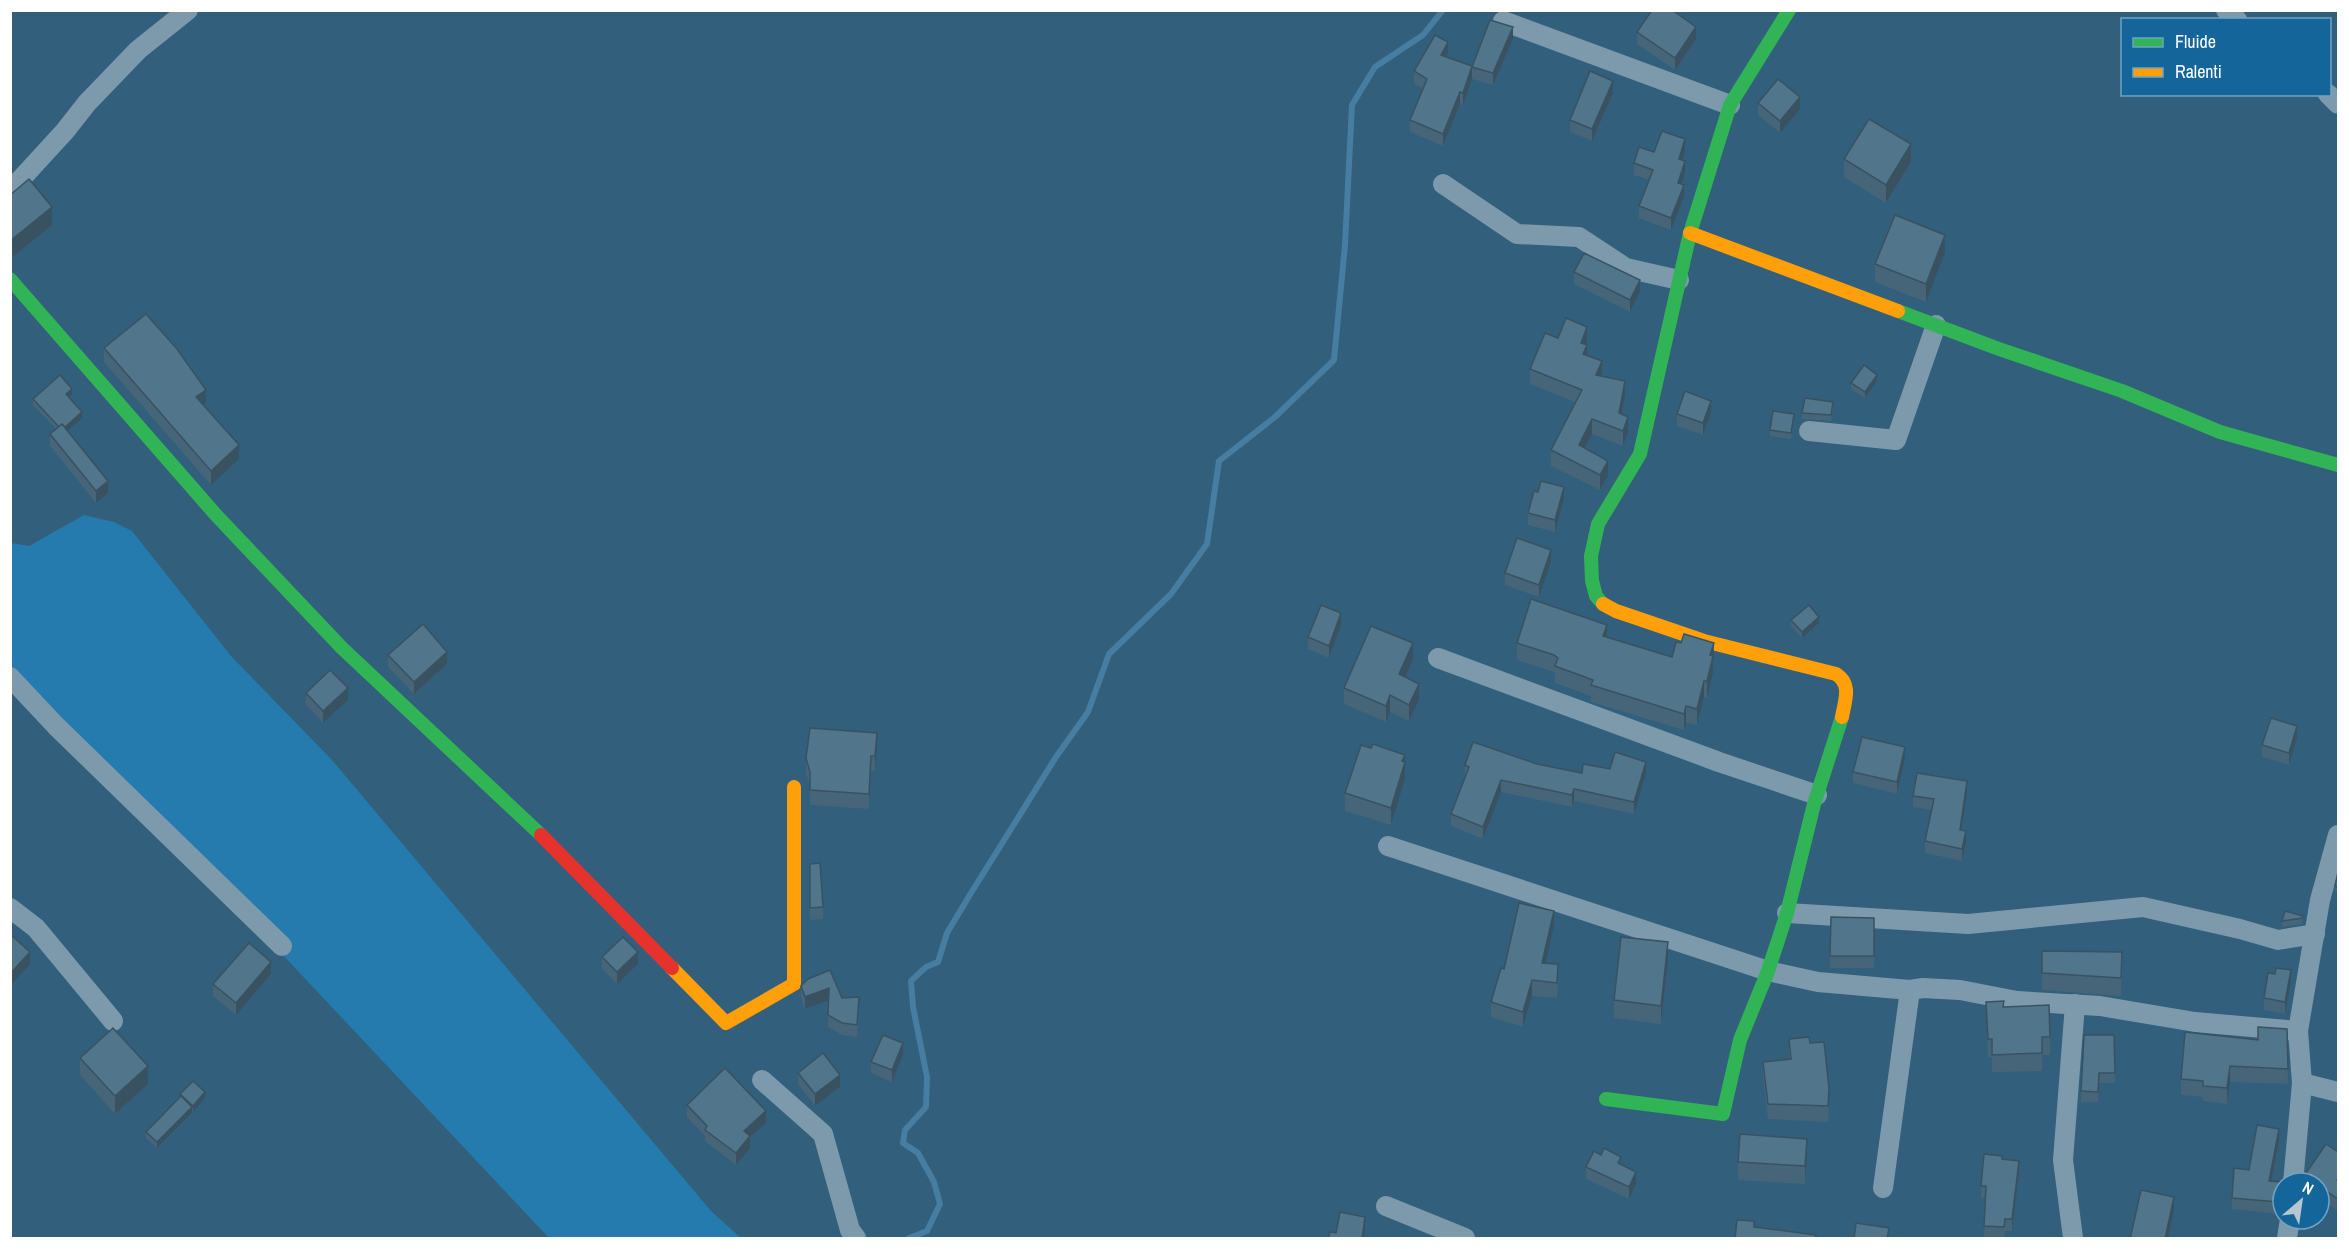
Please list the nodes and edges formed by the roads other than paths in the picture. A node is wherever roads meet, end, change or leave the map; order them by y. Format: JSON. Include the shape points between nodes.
{"nodes":[{"id":1,"x":188,"y":10,"type":"edge"},
{"id":2,"x":1789,"y":10,"type":"edge"},
{"id":3,"x":1503,"y":21,"type":"edge"},
{"id":4,"x":1730,"y":105,"type":"junction"},
{"id":5,"x":1443,"y":184,"type":"dead end"},
{"id":6,"x":10,"y":191,"type":"edge"},
{"id":7,"x":1690,"y":233,"type":"junction"},
{"id":8,"x":10,"y":279,"type":"edge"},
{"id":9,"x":1679,"y":280,"type":"junction"},
{"id":10,"x":1936,"y":325,"type":"junction"},
{"id":11,"x":1809,"y":431,"type":"dead end"},
{"id":12,"x":2338,"y":465,"type":"edge"},
{"id":13,"x":1438,"y":658,"type":"dead end"},
{"id":14,"x":10,"y":677,"type":"edge"},
{"id":15,"x":794,"y":787,"type":"dead end"},
{"id":16,"x":1817,"y":795,"type":"junction"},
{"id":17,"x":2338,"y":835,"type":"edge"},
{"id":18,"x":1388,"y":846,"type":"dead end"},
{"id":19,"x":10,"y":908,"type":"edge"},
{"id":20,"x":1786,"y":913,"type":"junction"},
{"id":21,"x":2315,"y":934,"type":"junction"},
{"id":22,"x":282,"y":946,"type":"dead end"},
{"id":23,"x":1768,"y":971,"type":"junction"},
{"id":24,"x":1910,"y":990,"type":"junction"},
{"id":25,"x":2075,"y":1004,"type":"junction"},
{"id":26,"x":113,"y":1021,"type":"dead end"},
{"id":27,"x":2298,"y":1031,"type":"junction"},
{"id":28,"x":762,"y":1080,"type":"dead end"},
{"id":29,"x":2302,"y":1083,"type":"junction"},
{"id":30,"x":2338,"y":1092,"type":"edge"},
{"id":31,"x":1605,"y":1099,"type":"dead end"},
{"id":32,"x":2295,"y":1171,"type":"edge"},
{"id":33,"x":1883,"y":1188,"type":"dead end"},
{"id":34,"x":1386,"y":1206,"type":"dead end"},
{"id":35,"x":856,"y":1239,"type":"edge"},
{"id":36,"x":1465,"y":1239,"type":"edge"},
{"id":37,"x":2073,"y":1239,"type":"edge"}],
"edges":[{"from":1,"to":6,"type":"street","via":[[138,50]]},
{"from":2,"to":4,"type":"street"},
{"from":3,"to":4,"type":"street"},
{"from":4,"to":7,"type":"street"},
{"from":5,"to":9,"type":"street","via":[[1518,234],[1579,237],[1626,268]]},
{"from":7,"to":9,"type":"street"},
{"from":7,"to":10,"type":"street"},
{"from":8,"to":15,"type":"street","via":[[216,515],[334,640],[529,822],[726,1023],[794,984]]},
{"from":9,"to":16,"type":"street","via":[[1640,454],[1598,524],[1591,556],[1596,596],[1616,611],[1704,641],[1844,679],[1847,687],[1842,715]]},
{"from":10,"to":11,"type":"street","via":[[1896,440]]},
{"from":10,"to":12,"type":"street","via":[[2122,391],[2220,432]]},
{"from":13,"to":16,"type":"street"},
{"from":14,"to":22,"type":"street"},
{"from":16,"to":20,"type":"street"},
{"from":17,"to":21,"type":"street"},
{"from":18,"to":23,"type":"street"},
{"from":19,"to":26,"type":"street","via":[[36,928]]},
{"from":20,"to":21,"type":"street","via":[[1968,924],[2143,907],[2278,940]]},
{"from":20,"to":23,"type":"street"},
{"from":21,"to":27,"type":"street"},
{"from":23,"to":24,"type":"street","via":[[1818,982]]},
{"from":23,"to":31,"type":"street","via":[[1740,1040],[1723,1114]]},
{"from":24,"to":25,"type":"street","via":[[1960,990],[2017,1001]]},
{"from":24,"to":33,"type":"street"},
{"from":25,"to":27,"type":"street","via":[[2195,1022]]},
{"from":25,"to":37,"type":"street","via":[[2063,1160]]},
{"from":27,"to":29,"type":"street"},
{"from":28,"to":35,"type":"street","via":[[823,1134],[850,1230]]},
{"from":29,"to":30,"type":"street"},
{"from":29,"to":32,"type":"street"},
{"from":34,"to":36,"type":"street"}]}
